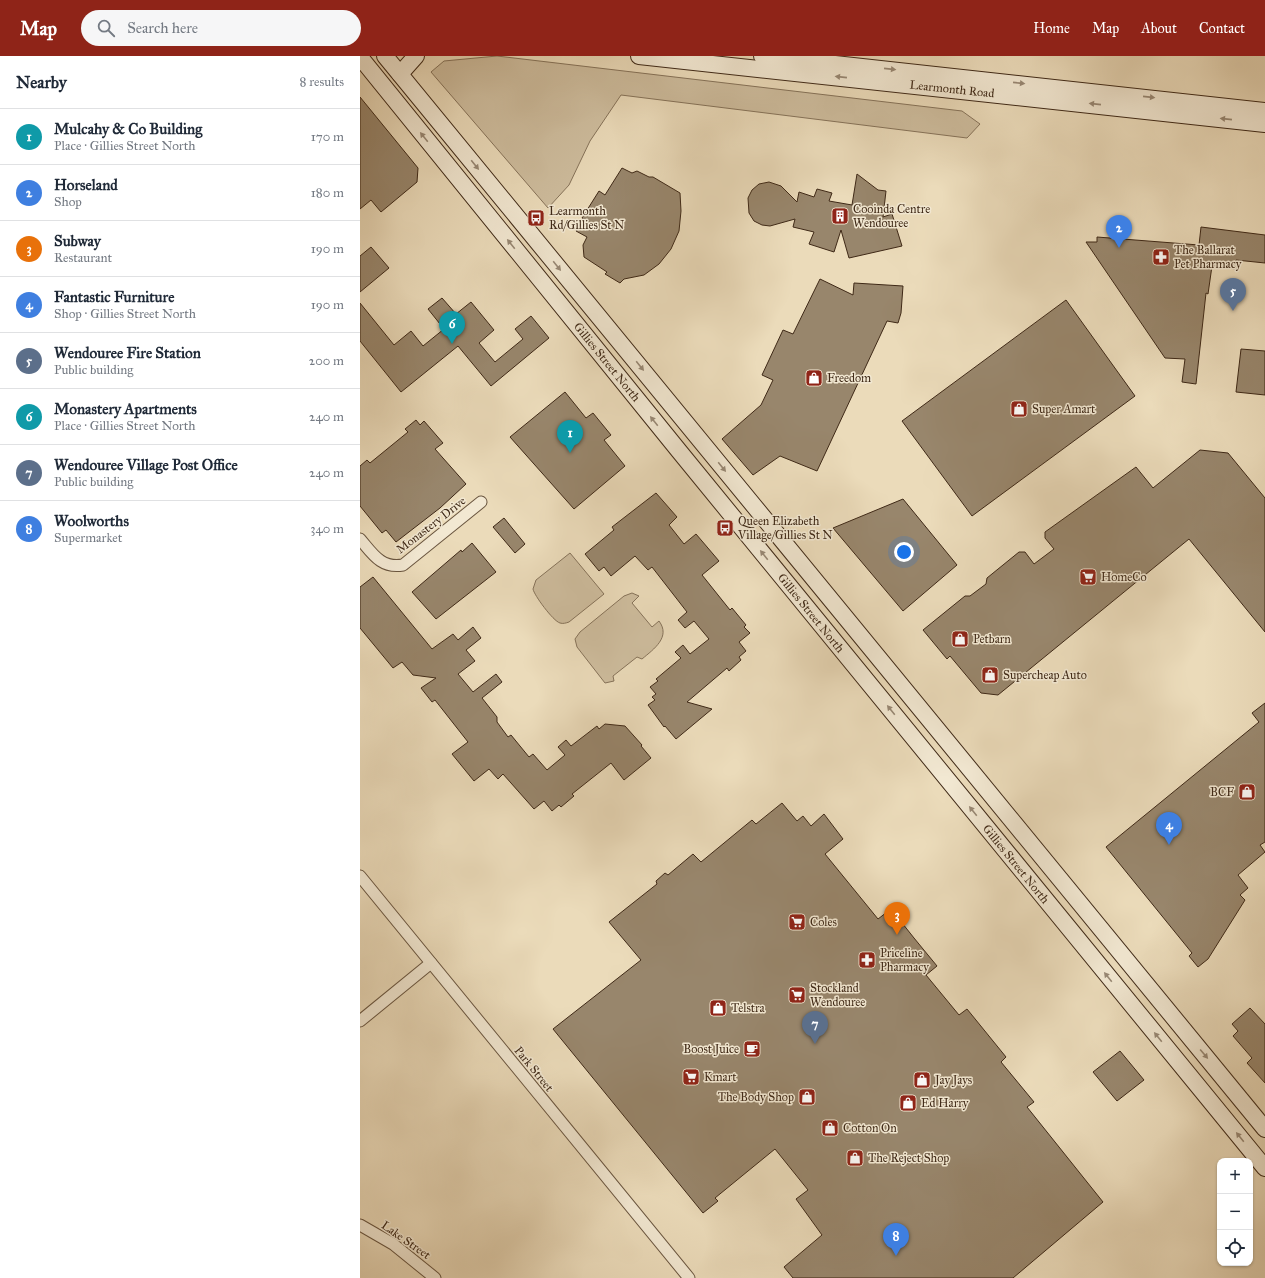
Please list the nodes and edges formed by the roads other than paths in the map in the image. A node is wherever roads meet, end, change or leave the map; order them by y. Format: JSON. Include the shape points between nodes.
{"nodes":[{"id":1,"x":385,"y":56,"type":"edge"},
{"id":2,"x":416,"y":56,"type":"edge"},
{"id":3,"x":638,"y":56,"type":"edge"},
{"id":4,"x":762,"y":56,"type":"edge"},
{"id":5,"x":360,"y":57,"type":"edge"},
{"id":6,"x":781,"y":64,"type":"junction"},
{"id":7,"x":360,"y":72,"type":"edge"},
{"id":8,"x":400,"y":74,"type":"junction"},
{"id":9,"x":381,"y":84,"type":"junction"},
{"id":10,"x":1046,"y":92,"type":"junction"},
{"id":11,"x":1265,"y":111,"type":"edge"},
{"id":12,"x":1265,"y":124,"type":"edge"},
{"id":13,"x":481,"y":502,"type":"dead end"},
{"id":14,"x":360,"y":539,"type":"edge"},
{"id":15,"x":854,"y":628,"type":"junction"},
{"id":16,"x":836,"y":643,"type":"junction"},
{"id":17,"x":360,"y":876,"type":"edge"},
{"id":18,"x":431,"y":963,"type":"junction"},
{"id":19,"x":1152,"y":992,"type":"junction"},
{"id":20,"x":1133,"y":1007,"type":"junction"},
{"id":21,"x":360,"y":1021,"type":"edge"},
{"id":22,"x":1265,"y":1129,"type":"edge"},
{"id":23,"x":1265,"y":1168,"type":"edge"},
{"id":24,"x":360,"y":1225,"type":"edge"},
{"id":25,"x":435,"y":1278,"type":"edge"},
{"id":26,"x":689,"y":1278,"type":"edge"}],
"edges":[{"from":1,"to":8,"type":"main road","name":"Gillies Street North"},
{"from":2,"to":8,"type":"main road"},
{"from":3,"to":6,"type":"main road","name":"Learmonth Road"},
{"from":4,"to":6,"type":"main road","name":"Learmonth Road"},
{"from":5,"to":9,"type":"main road","name":"Gillies Street North"},
{"from":6,"to":10,"type":"main road","name":"Learmonth Road"},
{"from":7,"to":9,"type":"main road"},
{"from":8,"to":15,"type":"main road","name":"Gillies Street North","one_way":true},
{"from":16,"to":9,"type":"main road","name":"Gillies Street North","one_way":true},
{"from":10,"to":11,"type":"main road","name":"Learmonth Road","one_way":true},
{"from":12,"to":10,"type":"main road","name":"Learmonth Road","one_way":true},
{"from":13,"to":14,"type":"street","name":"Monastery Drive","via":[[403,565],[390,566],[381,562]]},
{"from":15,"to":16,"type":"main road"},
{"from":15,"to":19,"type":"main road","name":"Gillies Street North"},
{"from":20,"to":16,"type":"main road","name":"Gillies Street North","one_way":true},
{"from":17,"to":18,"type":"street","name":"Park Street"},
{"from":18,"to":21,"type":"street"},
{"from":18,"to":26,"type":"street","name":"Park Street"},
{"from":19,"to":20,"type":"main road"},
{"from":19,"to":22,"type":"main road","name":"Gillies Street North","one_way":true},
{"from":23,"to":20,"type":"main road","name":"Gillies Street North","one_way":true},
{"from":24,"to":25,"type":"street","name":"Lake Street","via":[[393,1244]]}]}
